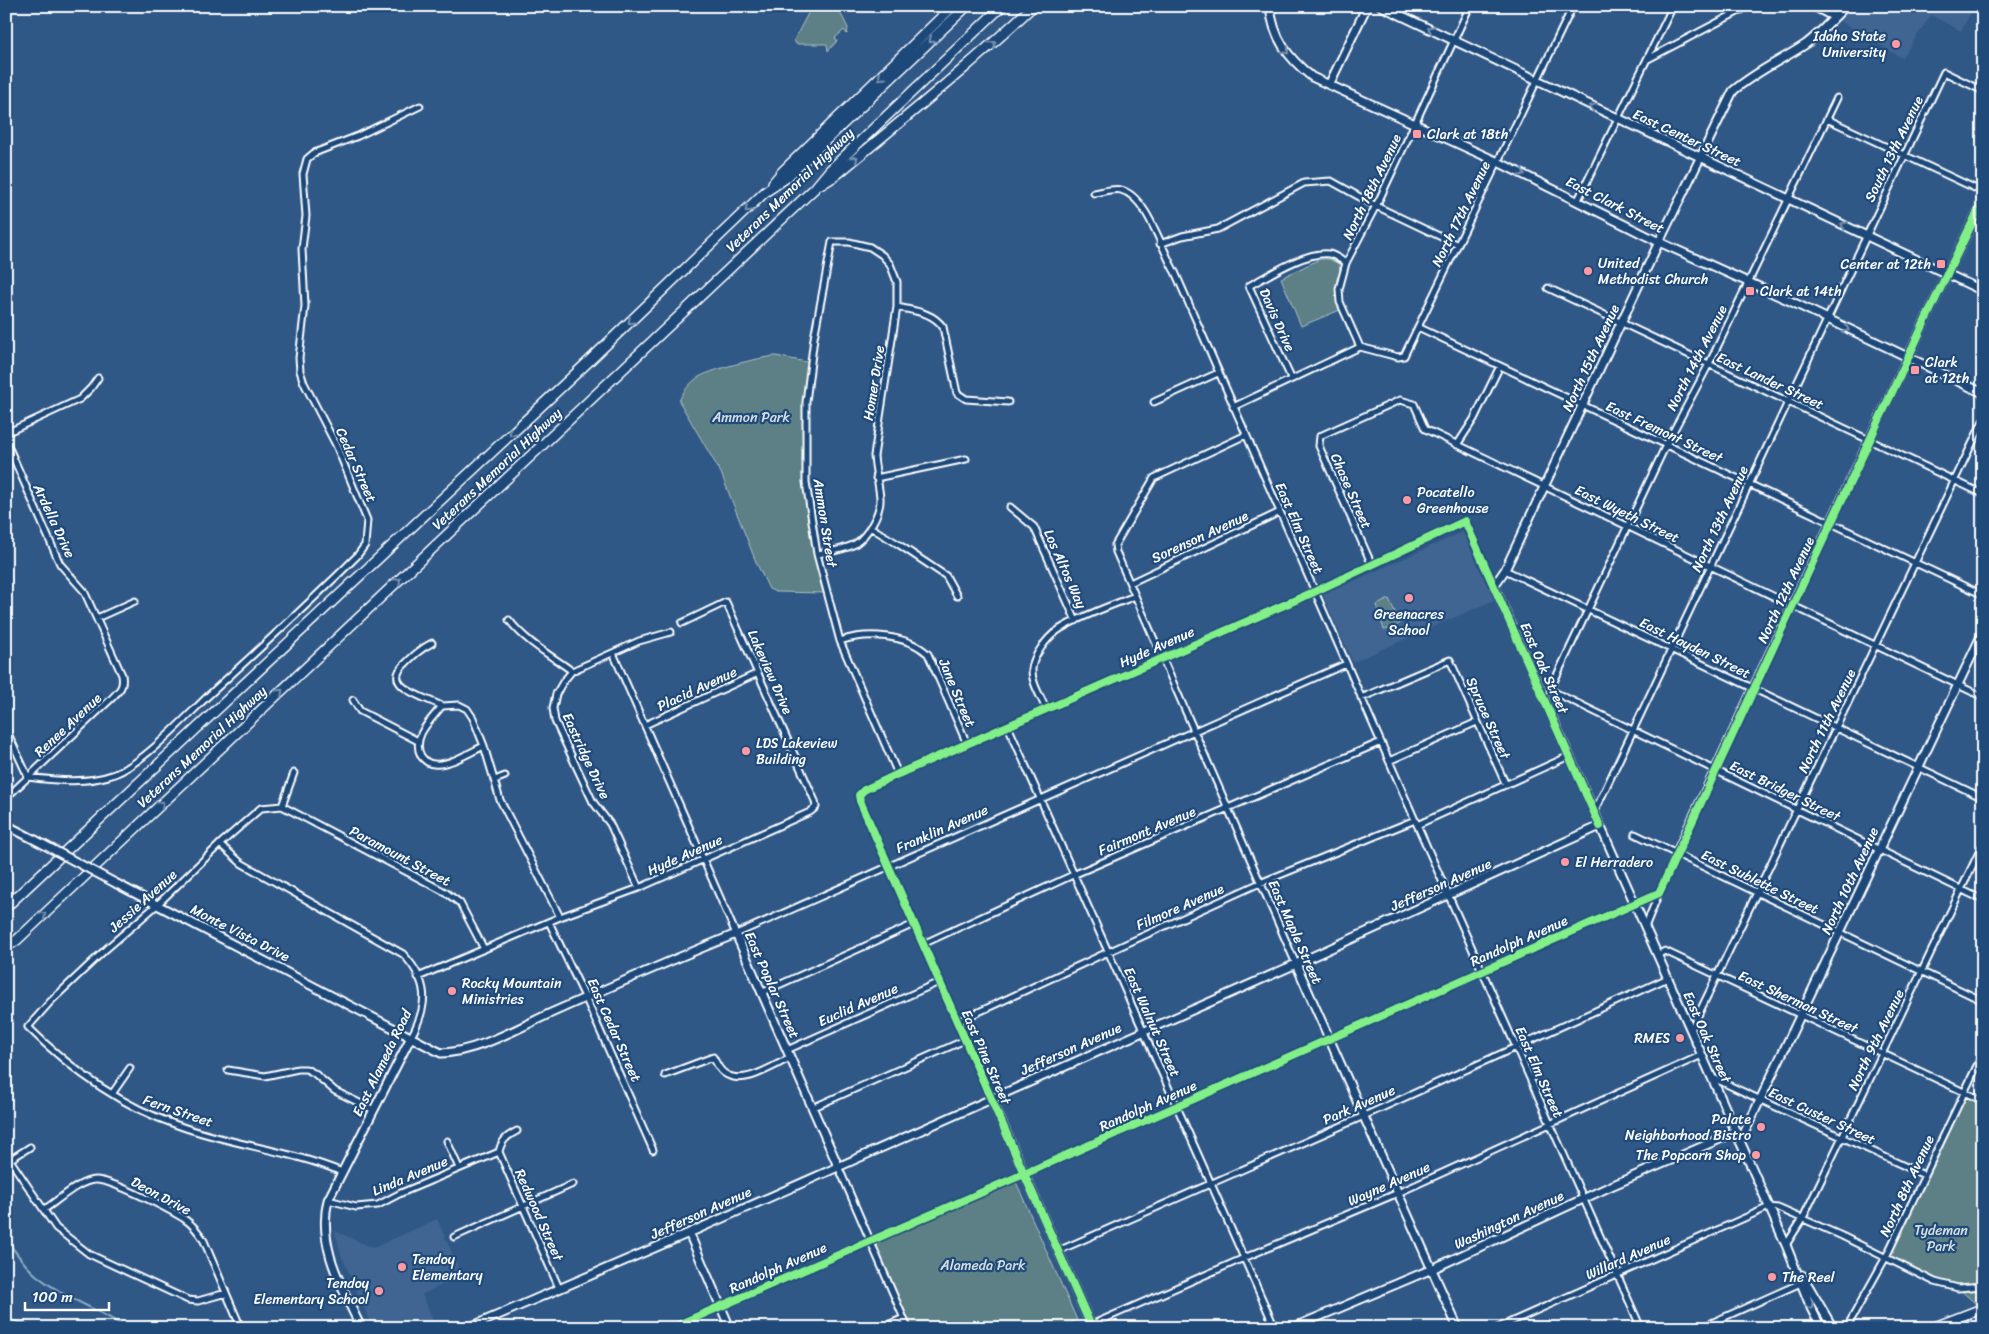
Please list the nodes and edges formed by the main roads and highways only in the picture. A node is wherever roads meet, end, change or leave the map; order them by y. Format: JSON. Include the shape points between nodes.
{"nodes":[{"id":1,"x":953,"y":6,"type":"edge"},
{"id":2,"x":968,"y":6,"type":"edge"},
{"id":3,"x":1002,"y":6,"type":"edge"},
{"id":4,"x":1032,"y":6,"type":"edge"},
{"id":5,"x":815,"y":188,"type":"junction"},
{"id":6,"x":766,"y":192,"type":"junction"},
{"id":7,"x":6,"y":907,"type":"edge"},
{"id":8,"x":17,"y":940,"type":"junction"},
{"id":9,"x":6,"y":947,"type":"edge"},
{"id":10,"x":6,"y":954,"type":"edge"},
{"id":11,"x":1983,"y":1308,"type":"edge"},
{"id":12,"x":1983,"y":1319,"type":"edge"},
{"id":13,"x":6,"y":1324,"type":"edge"},
{"id":14,"x":24,"y":1328,"type":"edge"},
{"id":15,"x":1931,"y":1328,"type":"edge"},
{"id":16,"x":1960,"y":1328,"type":"edge"}],
"edges":[{"from":1,"to":6,"type":"highway","one_way":true,"via":[[783,171]]},
{"from":2,"to":6,"type":"highway","name":"Veterans Memorial Highway","one_way":true,"via":[[787,177]]},
{"from":3,"to":5,"type":"highway","name":"Veterans Memorial Highway"},
{"from":5,"to":4,"type":"highway","one_way":true,"via":[[836,176],[934,94]]},
{"from":8,"to":5,"type":"highway","name":"Veterans Memorial Highway","one_way":true},
{"from":6,"to":7,"type":"highway","name":"Veterans Memorial Highway","one_way":true},
{"from":8,"to":9,"type":"highway","name":"Veterans Memorial Highway"},
{"from":8,"to":10,"type":"highway"},
{"from":11,"to":15,"type":"main road"},
{"from":12,"to":16,"type":"main road"},
{"from":13,"to":14,"type":"main road"}]}
